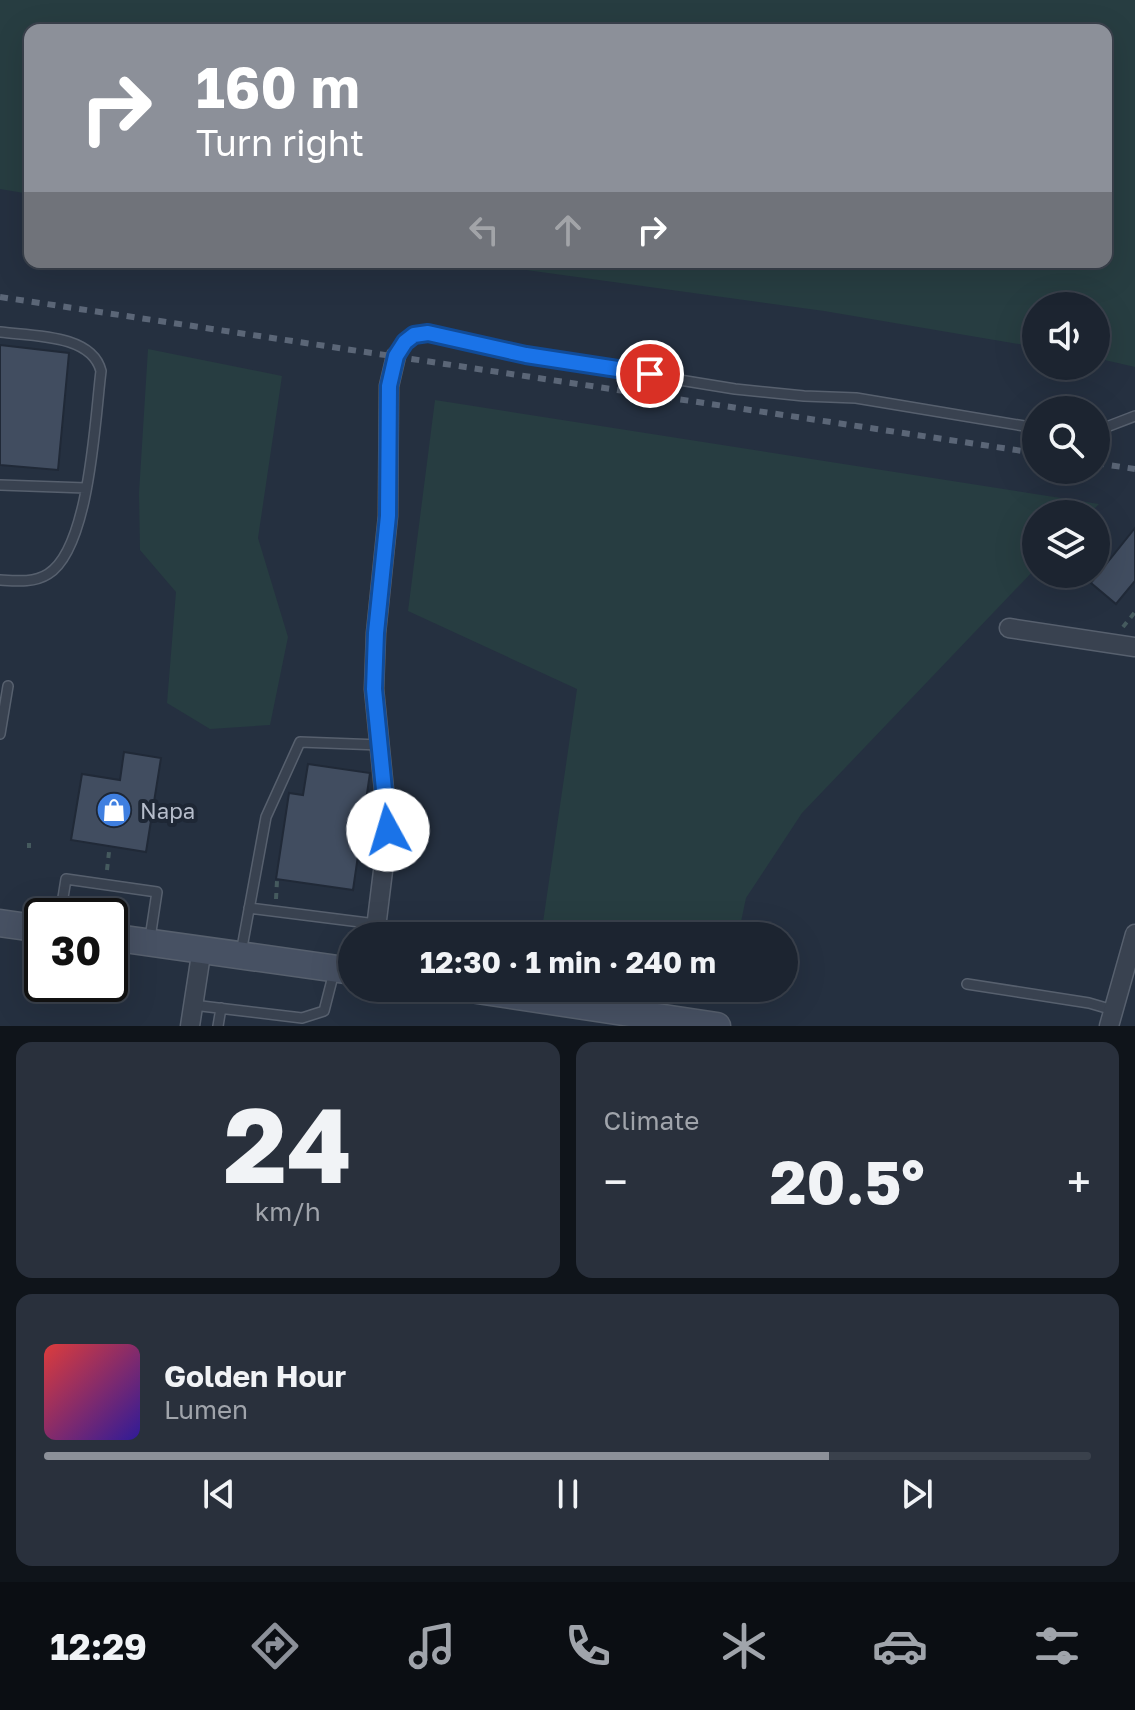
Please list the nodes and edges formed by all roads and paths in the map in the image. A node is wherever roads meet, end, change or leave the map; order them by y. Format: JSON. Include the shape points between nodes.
{"nodes":[{"id":1,"x":0,"y":332,"type":"edge"},
{"id":2,"x":396,"y":356,"type":"joint"},
{"id":3,"x":1135,"y":416,"type":"edge"},
{"id":4,"x":1022,"y":426,"type":"edge"},
{"id":5,"x":1110,"y":426,"type":"edge"},
{"id":6,"x":0,"y":485,"type":"edge"},
{"id":7,"x":86,"y":488,"type":"junction"},
{"id":8,"x":0,"y":580,"type":"edge"},
{"id":9,"x":1009,"y":628,"type":"dead end"},
{"id":10,"x":1135,"y":647,"type":"edge"},
{"id":11,"x":8,"y":686,"type":"dead end"},
{"id":12,"x":0,"y":734,"type":"edge"},
{"id":13,"x":380,"y":745,"type":"junction"},
{"id":14,"x":63,"y":898,"type":"edge"},
{"id":15,"x":249,"y":908,"type":"junction"},
{"id":16,"x":377,"y":922,"type":"edge"},
{"id":17,"x":0,"y":923,"type":"edge"},
{"id":18,"x":338,"y":923,"type":"edge"},
{"id":19,"x":24,"y":926,"type":"edge"},
{"id":20,"x":1135,"y":934,"type":"edge"},
{"id":21,"x":128,"y":939,"type":"edge"},
{"id":22,"x":149,"y":942,"type":"junction"},
{"id":23,"x":202,"y":948,"type":"junction"},
{"id":24,"x":241,"y":954,"type":"junction"},
{"id":25,"x":1130,"y":965,"type":"edge"},
{"id":26,"x":338,"y":969,"type":"edge"},
{"id":27,"x":338,"y":981,"type":"edge"},
{"id":28,"x":967,"y":984,"type":"dead end"},
{"id":29,"x":556,"y":1002,"type":"edge"},
{"id":30,"x":193,"y":1005,"type":"junction"},
{"id":31,"x":221,"y":1008,"type":"junction"},
{"id":32,"x":1111,"y":1018,"type":"edge"},
{"id":33,"x":190,"y":1026,"type":"edge"},
{"id":34,"x":218,"y":1026,"type":"edge"},
{"id":35,"x":714,"y":1026,"type":"edge"}],
"edges":[{"from":1,"to":7,"type":"lane","via":[[79,343],[99,360]]},
{"from":2,"to":4,"type":"lane","via":[[414,335],[428,333],[526,355],[735,389],[856,398]]},
{"from":2,"to":13,"type":"street","via":[[389,386],[388,516],[376,633]]},
{"from":3,"to":5,"type":"lane"},
{"from":6,"to":7,"type":"lane"},
{"from":7,"to":8,"type":"lane","via":[[76,527],[57,567],[28,581]]},
{"from":9,"to":10,"type":"street"},
{"from":11,"to":12,"type":"lane"},
{"from":13,"to":15,"type":"lane","via":[[300,742],[266,817]]},
{"from":13,"to":16,"type":"street","via":[[388,830]]},
{"from":14,"to":22,"type":"lane","via":[[66,879],[157,892]]},
{"from":15,"to":18,"type":"lane"},
{"from":15,"to":24,"type":"lane"},
{"from":17,"to":19,"type":"main road"},
{"from":20,"to":25,"type":"street"},
{"from":21,"to":22,"type":"main road"},
{"from":22,"to":23,"type":"main road"},
{"from":23,"to":24,"type":"main road"},
{"from":23,"to":30,"type":"street"},
{"from":24,"to":26,"type":"main road"},
{"from":25,"to":32,"type":"street"},
{"from":27,"to":31,"type":"lane","via":[[324,1011],[302,1018]]},
{"from":28,"to":32,"type":"lane","via":[[1089,1003]]},
{"from":29,"to":35,"type":"main road"},
{"from":30,"to":31,"type":"lane"},
{"from":30,"to":33,"type":"street"},
{"from":31,"to":34,"type":"lane"}]}
